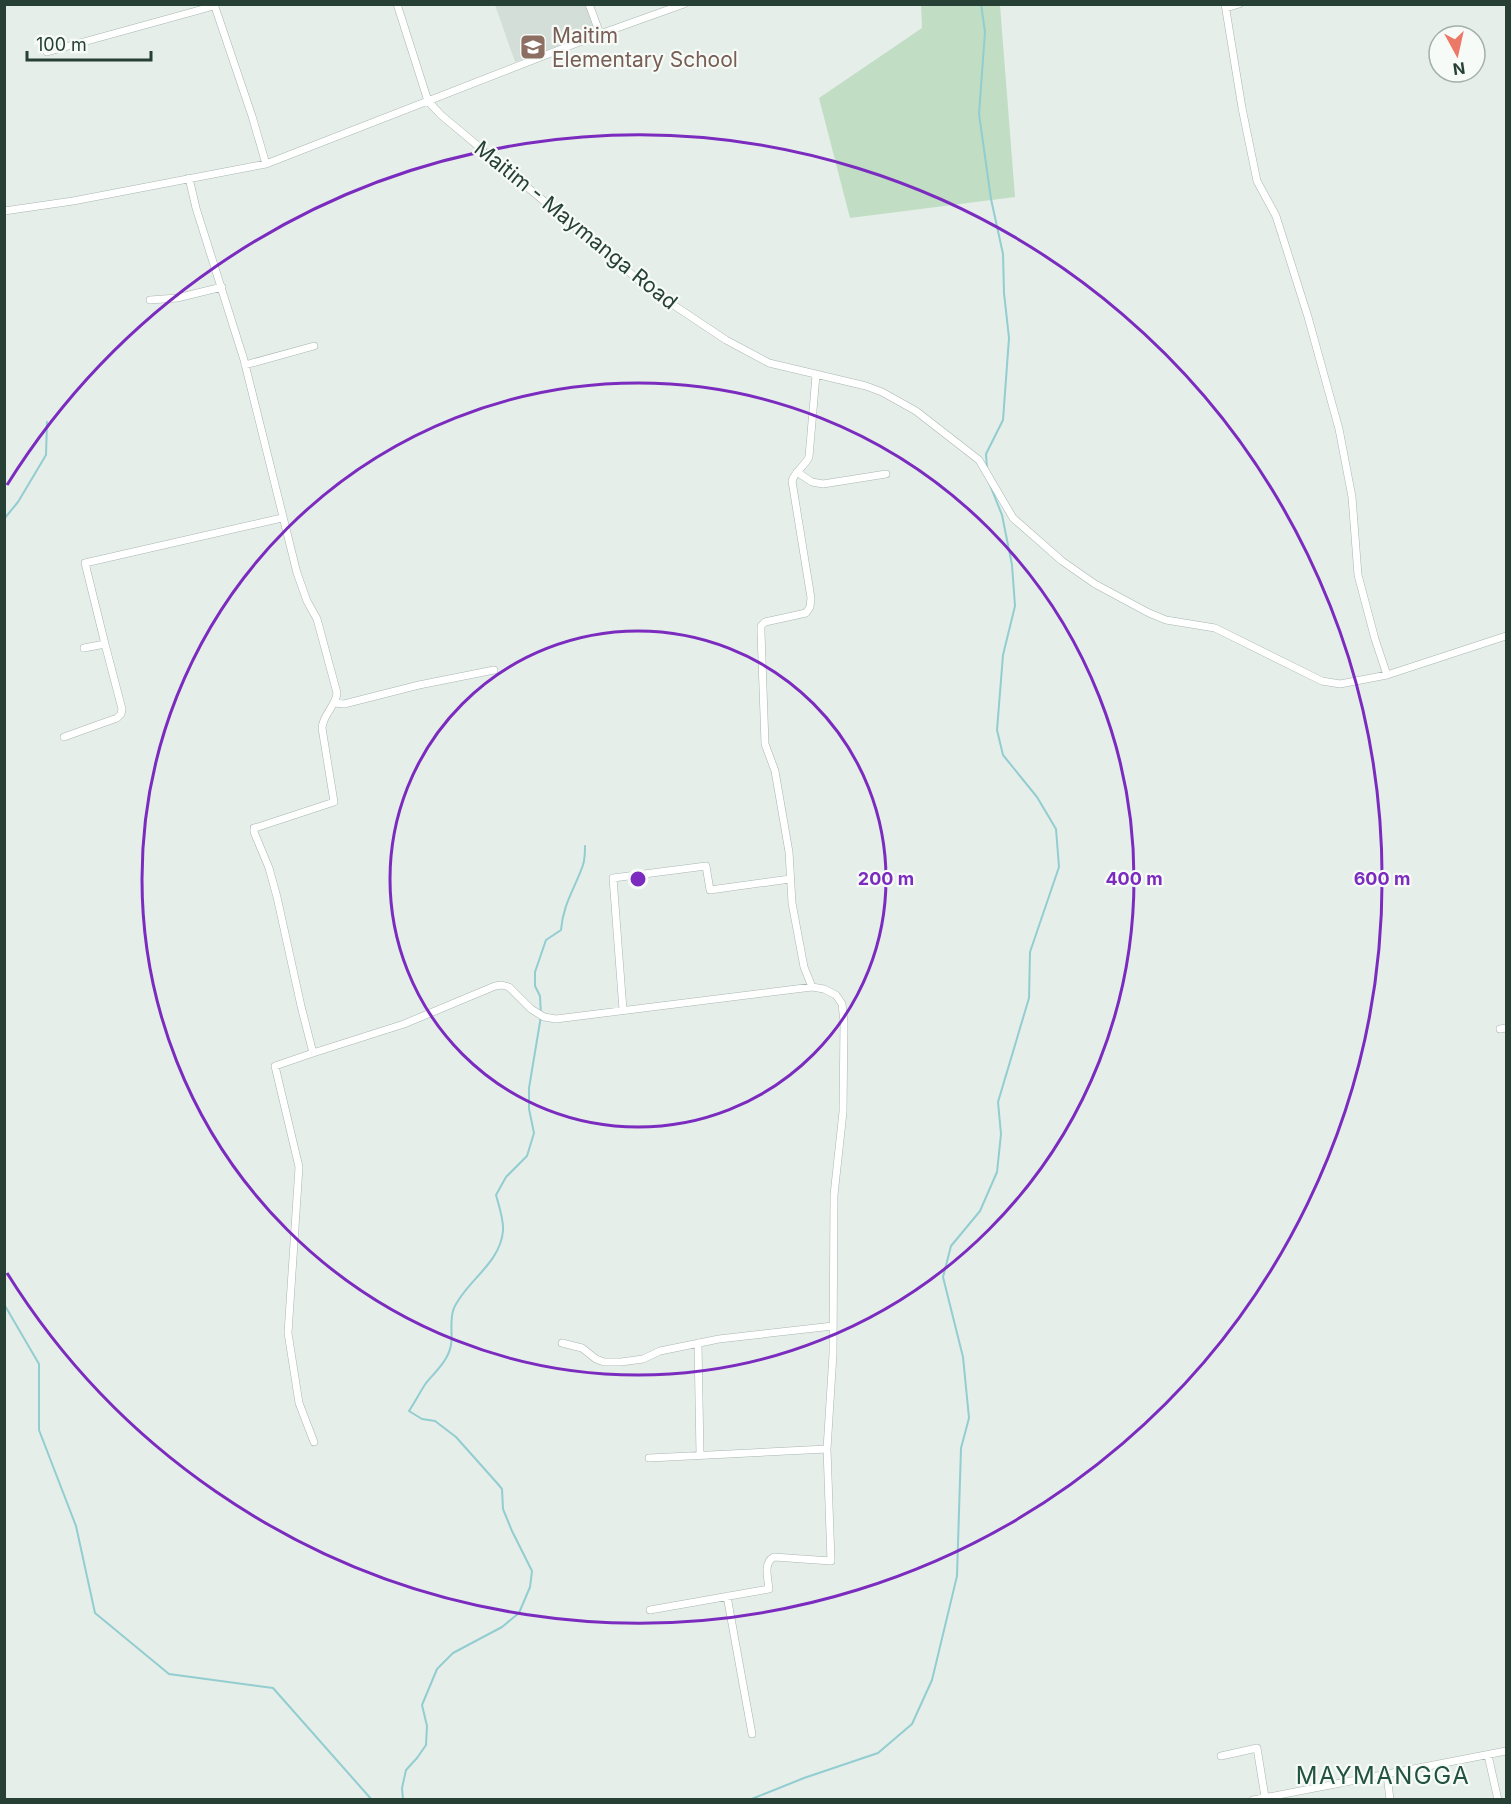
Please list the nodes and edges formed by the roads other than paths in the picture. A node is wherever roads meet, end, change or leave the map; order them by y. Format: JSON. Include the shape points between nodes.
{"nodes":[{"id":1,"x":397,"y":4,"type":"edge"},
{"id":2,"x":589,"y":4,"type":"edge"},
{"id":3,"x":684,"y":4,"type":"edge"},
{"id":4,"x":1239,"y":4,"type":"edge"},
{"id":5,"x":214,"y":5,"type":"edge"},
{"id":6,"x":1225,"y":6,"type":"edge"},
{"id":7,"x":600,"y":34,"type":"junction"},
{"id":8,"x":47,"y":51,"type":"dead end"},
{"id":9,"x":428,"y":101,"type":"junction"},
{"id":10,"x":266,"y":164,"type":"junction"},
{"id":11,"x":189,"y":178,"type":"junction"},
{"id":12,"x":4,"y":212,"type":"edge"},
{"id":13,"x":222,"y":287,"type":"junction"},
{"id":14,"x":150,"y":300,"type":"dead end"},
{"id":15,"x":314,"y":346,"type":"dead end"},
{"id":16,"x":245,"y":365,"type":"junction"},
{"id":17,"x":816,"y":375,"type":"junction"},
{"id":18,"x":797,"y":472,"type":"junction"},
{"id":19,"x":886,"y":474,"type":"dead end"},
{"id":20,"x":282,"y":518,"type":"junction"},
{"id":21,"x":1506,"y":636,"type":"edge"},
{"id":22,"x":105,"y":644,"type":"junction"},
{"id":23,"x":84,"y":648,"type":"dead end"},
{"id":24,"x":494,"y":670,"type":"dead end"},
{"id":25,"x":1387,"y":675,"type":"junction"},
{"id":26,"x":334,"y":703,"type":"junction"},
{"id":27,"x":64,"y":737,"type":"dead end"},
{"id":28,"x":790,"y":879,"type":"junction"},
{"id":29,"x":812,"y":987,"type":"junction"},
{"id":30,"x":623,"y":1010,"type":"junction"},
{"id":31,"x":313,"y":1053,"type":"junction"},
{"id":32,"x":833,"y":1326,"type":"junction"},
{"id":33,"x":562,"y":1343,"type":"dead end"},
{"id":34,"x":698,"y":1343,"type":"junction"},
{"id":35,"x":314,"y":1442,"type":"dead end"},
{"id":36,"x":827,"y":1449,"type":"junction"},
{"id":37,"x":700,"y":1455,"type":"junction"},
{"id":38,"x":649,"y":1458,"type":"dead end"},
{"id":39,"x":727,"y":1596,"type":"junction"},
{"id":40,"x":650,"y":1610,"type":"dead end"},
{"id":41,"x":752,"y":1734,"type":"dead end"},
{"id":42,"x":1506,"y":1751,"type":"edge"},
{"id":43,"x":1488,"y":1755,"type":"junction"},
{"id":44,"x":1221,"y":1756,"type":"dead end"},
{"id":45,"x":1387,"y":1774,"type":"junction"},
{"id":46,"x":1265,"y":1797,"type":"junction"},
{"id":47,"x":1253,"y":1800,"type":"edge"},
{"id":48,"x":1390,"y":1800,"type":"edge"},
{"id":49,"x":1498,"y":1800,"type":"edge"}],
"edges":[{"from":1,"to":9,"type":"street","name":"Maitim - Maymanga Road"},
{"from":2,"to":7,"type":"street"},
{"from":3,"to":7,"type":"street"},
{"from":4,"to":6,"type":"street"},
{"from":5,"to":8,"type":"street"},
{"from":5,"to":10,"type":"street"},
{"from":6,"to":25,"type":"street","via":[[1257,181],[1276,216],[1339,429],[1352,497],[1358,575]]},
{"from":7,"to":9,"type":"street"},
{"from":9,"to":10,"type":"street"},
{"from":9,"to":17,"type":"street","name":"Maitim - Maymanga Road","via":[[648,288],[726,340],[769,363]]},
{"from":10,"to":11,"type":"street"},
{"from":11,"to":12,"type":"street"},
{"from":11,"to":13,"type":"street"},
{"from":13,"to":14,"type":"street"},
{"from":13,"to":16,"type":"street"},
{"from":15,"to":16,"type":"street"},
{"from":16,"to":20,"type":"street"},
{"from":17,"to":18,"type":"street","via":[[809,456]]},
{"from":17,"to":25,"type":"street","name":"Maitim - Maymanga Road","via":[[866,386],[916,411],[979,460],[1013,518],[1062,561],[1149,613],[1166,620],[1215,628],[1322,681],[1340,684]]},
{"from":18,"to":19,"type":"street","via":[[823,484]]},
{"from":18,"to":28,"type":"street","via":[[792,487],[810,607],[806,612],[765,622],[761,627],[765,744],[781,804]]},
{"from":20,"to":22,"type":"street","via":[[85,563]]},
{"from":20,"to":26,"type":"street","via":[[297,573],[317,619],[337,693]]},
{"from":21,"to":25,"type":"street","name":"Maitim - Maymanga Road"},
{"from":22,"to":23,"type":"street"},
{"from":22,"to":27,"type":"street","via":[[121,714]]},
{"from":24,"to":26,"type":"street"},
{"from":26,"to":31,"type":"street","via":[[322,728],[334,802],[254,828],[278,897]]},
{"from":28,"to":29,"type":"street","via":[[804,967]]},
{"from":28,"to":30,"type":"street","via":[[710,890],[706,866],[613,878]]},
{"from":29,"to":30,"type":"street"},
{"from":29,"to":32,"type":"street","via":[[836,995],[842,1004],[844,1022],[843,1112],[834,1195]]},
{"from":30,"to":31,"type":"street","via":[[556,1019],[544,1017],[502,985],[404,1024]]},
{"from":31,"to":35,"type":"street","via":[[275,1066],[299,1167],[288,1333],[299,1403]]},
{"from":32,"to":34,"type":"street"},
{"from":32,"to":36,"type":"street"},
{"from":33,"to":34,"type":"street","via":[[582,1348],[604,1362],[621,1362]]},
{"from":34,"to":37,"type":"street"},
{"from":36,"to":37,"type":"street"},
{"from":36,"to":39,"type":"street","via":[[831,1561],[774,1557],[767,1563],[769,1589]]},
{"from":37,"to":38,"type":"street"},
{"from":39,"to":40,"type":"street"},
{"from":39,"to":41,"type":"street"},
{"from":42,"to":43,"type":"street"},
{"from":43,"to":45,"type":"street"},
{"from":43,"to":49,"type":"street"},
{"from":44,"to":46,"type":"street","via":[[1257,1748]]},
{"from":45,"to":46,"type":"street"},
{"from":45,"to":48,"type":"street"},
{"from":46,"to":47,"type":"street"}]}
